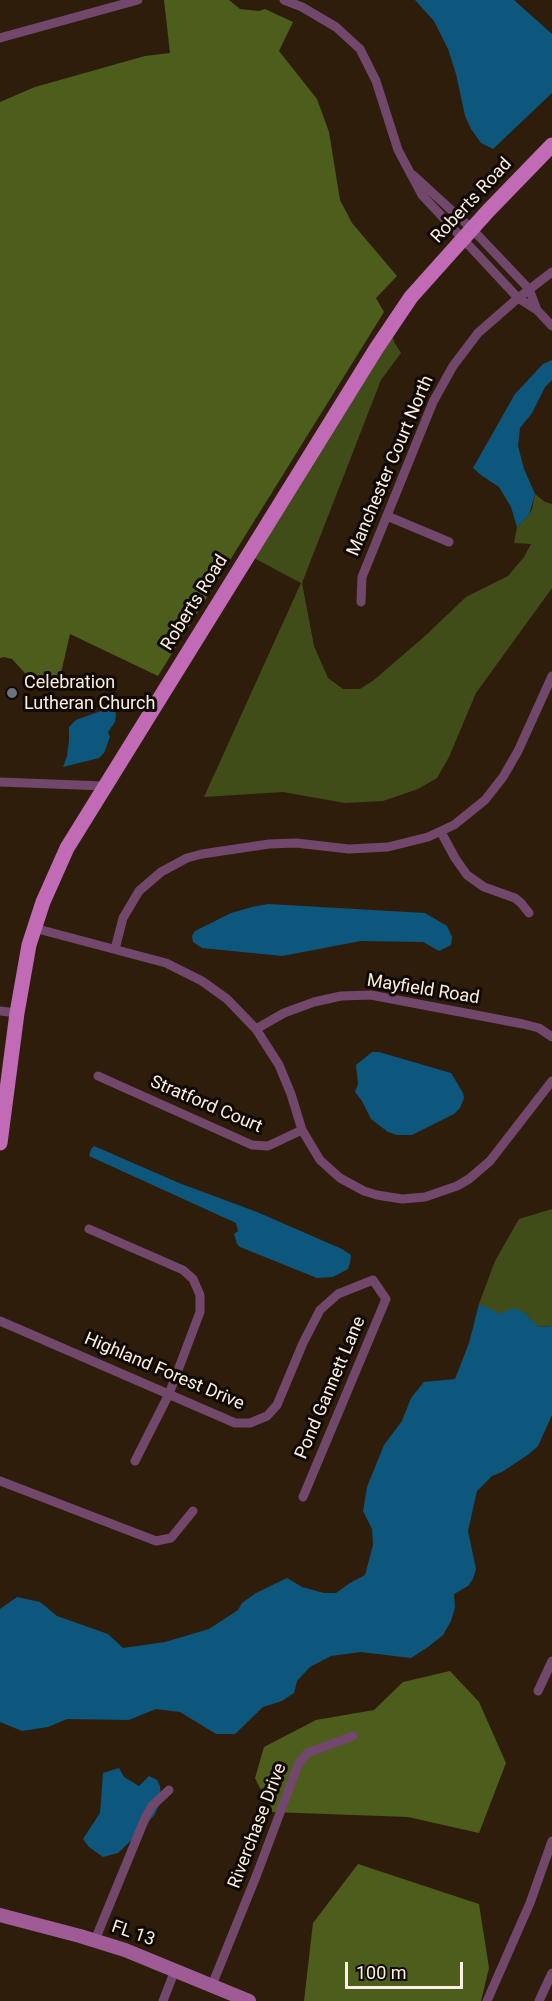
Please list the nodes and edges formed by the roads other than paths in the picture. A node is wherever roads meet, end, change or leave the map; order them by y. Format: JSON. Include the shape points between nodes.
{"nodes":[{"id":1,"x":138,"y":0,"type":"edge"},
{"id":2,"x":284,"y":0,"type":"edge"},
{"id":3,"x":0,"y":38,"type":"edge"},
{"id":4,"x":552,"y":146,"type":"edge"},
{"id":5,"x":467,"y":233,"type":"junction"},
{"id":6,"x":552,"y":272,"type":"edge"},
{"id":7,"x":529,"y":289,"type":"junction"},
{"id":8,"x":518,"y":298,"type":"junction"},
{"id":9,"x":537,"y":310,"type":"junction"},
{"id":10,"x":552,"y":326,"type":"edge"},
{"id":11,"x":387,"y":516,"type":"junction"},
{"id":12,"x":449,"y":542,"type":"dead end"},
{"id":13,"x":361,"y":602,"type":"dead end"},
{"id":14,"x":552,"y":676,"type":"edge"},
{"id":15,"x":0,"y":782,"type":"edge"},
{"id":16,"x":104,"y":786,"type":"junction"},
{"id":17,"x":441,"y":832,"type":"junction"},
{"id":18,"x":530,"y":913,"type":"dead end"},
{"id":19,"x":34,"y":928,"type":"junction"},
{"id":20,"x":115,"y":949,"type":"junction"},
{"id":21,"x":0,"y":1011,"type":"edge"},
{"id":22,"x":17,"y":1013,"type":"junction"},
{"id":23,"x":256,"y":1029,"type":"junction"},
{"id":24,"x":552,"y":1037,"type":"edge"},
{"id":25,"x":98,"y":1076,"type":"dead end"},
{"id":26,"x":552,"y":1081,"type":"edge"},
{"id":27,"x":302,"y":1130,"type":"junction"},
{"id":28,"x":0,"y":1143,"type":"edge"},
{"id":29,"x":89,"y":1229,"type":"dead end"},
{"id":30,"x":382,"y":1291,"type":"joint"},
{"id":31,"x":0,"y":1321,"type":"edge"},
{"id":32,"x":169,"y":1394,"type":"junction"},
{"id":33,"x":135,"y":1461,"type":"dead end"},
{"id":34,"x":0,"y":1481,"type":"edge"},
{"id":35,"x":303,"y":1497,"type":"dead end"},
{"id":36,"x":193,"y":1511,"type":"dead end"},
{"id":37,"x":552,"y":1661,"type":"edge"},
{"id":38,"x":538,"y":1691,"type":"dead end"},
{"id":39,"x":353,"y":1736,"type":"dead end"},
{"id":40,"x":169,"y":1790,"type":"dead end"},
{"id":41,"x":552,"y":1841,"type":"edge"},
{"id":42,"x":0,"y":1915,"type":"edge"},
{"id":43,"x":95,"y":1940,"type":"junction"},
{"id":44,"x":175,"y":1970,"type":"junction"},
{"id":45,"x":552,"y":1973,"type":"edge"},
{"id":46,"x":212,"y":1985,"type":"junction"},
{"id":47,"x":242,"y":2000,"type":"edge"},
{"id":48,"x":163,"y":2001,"type":"edge"},
{"id":49,"x":487,"y":2001,"type":"edge"},
{"id":50,"x":539,"y":2001,"type":"edge"}],
"edges":[{"from":1,"to":3,"type":"street"},
{"from":2,"to":5,"type":"street","via":[[336,27],[360,49],[376,81],[408,172],[426,186]]},
{"from":4,"to":5,"type":"main road","name":"Roberts Road"},
{"from":5,"to":7,"type":"street"},
{"from":5,"to":8,"type":"street"},
{"from":5,"to":16,"type":"main road","name":"Roberts Road","via":[[411,297],[376,349]]},
{"from":6,"to":7,"type":"street","name":"Manchester Court North"},
{"from":7,"to":8,"type":"street","name":"Manchester Court North"},
{"from":7,"to":9,"type":"street"},
{"from":8,"to":9,"type":"street"},
{"from":8,"to":11,"type":"street","name":"Manchester Court North","via":[[478,333],[453,366],[433,402]]},
{"from":9,"to":10,"type":"street"},
{"from":11,"to":12,"type":"street"},
{"from":11,"to":13,"type":"street","name":"Manchester Court North","via":[[362,577]]},
{"from":14,"to":17,"type":"street","via":[[503,777],[471,812]]},
{"from":15,"to":16,"type":"street"},
{"from":16,"to":19,"type":"main road","name":"Roberts Road","via":[[72,837]]},
{"from":17,"to":18,"type":"street","via":[[467,875],[484,887],[515,898]]},
{"from":17,"to":20,"type":"street","via":[[388,848],[287,843],[187,858],[160,872],[139,891],[123,918]]},
{"from":19,"to":20,"type":"street"},
{"from":19,"to":22,"type":"main road","name":"Roberts Road"},
{"from":20,"to":23,"type":"street","via":[[166,963],[202,981],[227,999]]},
{"from":21,"to":22,"type":"street"},
{"from":22,"to":28,"type":"main road","name":"Roberts Road"},
{"from":23,"to":24,"type":"street","name":"Mayfield Road","via":[[314,1002],[371,995],[523,1024]]},
{"from":23,"to":27,"type":"street","via":[[286,1079]]},
{"from":25,"to":27,"type":"street","name":"Stratford Court","via":[[252,1145],[268,1146]]},
{"from":26,"to":27,"type":"street","via":[[480,1171],[457,1186],[425,1197],[390,1198],[352,1185],[320,1160]]},
{"from":29,"to":32,"type":"street","via":[[183,1270],[198,1286],[200,1312]]},
{"from":30,"to":32,"type":"street","name":"Highland Forest Drive","via":[[373,1280],[327,1301],[314,1319],[277,1405],[260,1421],[235,1422]]},
{"from":30,"to":35,"type":"street","name":"Pond Gannett Lane","via":[[386,1299]]},
{"from":31,"to":32,"type":"street","name":"Highland Forest Drive"},
{"from":32,"to":33,"type":"street"},
{"from":34,"to":36,"type":"street","via":[[156,1541],[171,1538]]},
{"from":37,"to":38,"type":"street"},
{"from":39,"to":46,"type":"street","name":"Riverchase Drive","via":[[307,1753],[298,1765]]},
{"from":40,"to":43,"type":"street","via":[[146,1816]]},
{"from":41,"to":49,"type":"street"},
{"from":42,"to":43,"type":"main road","name":"FL 13"},
{"from":43,"to":44,"type":"main road","name":"FL 13"},
{"from":44,"to":46,"type":"main road","name":"FL 13"},
{"from":44,"to":48,"type":"street"},
{"from":45,"to":50,"type":"street"},
{"from":46,"to":47,"type":"main road","name":"FL 13"}]}
